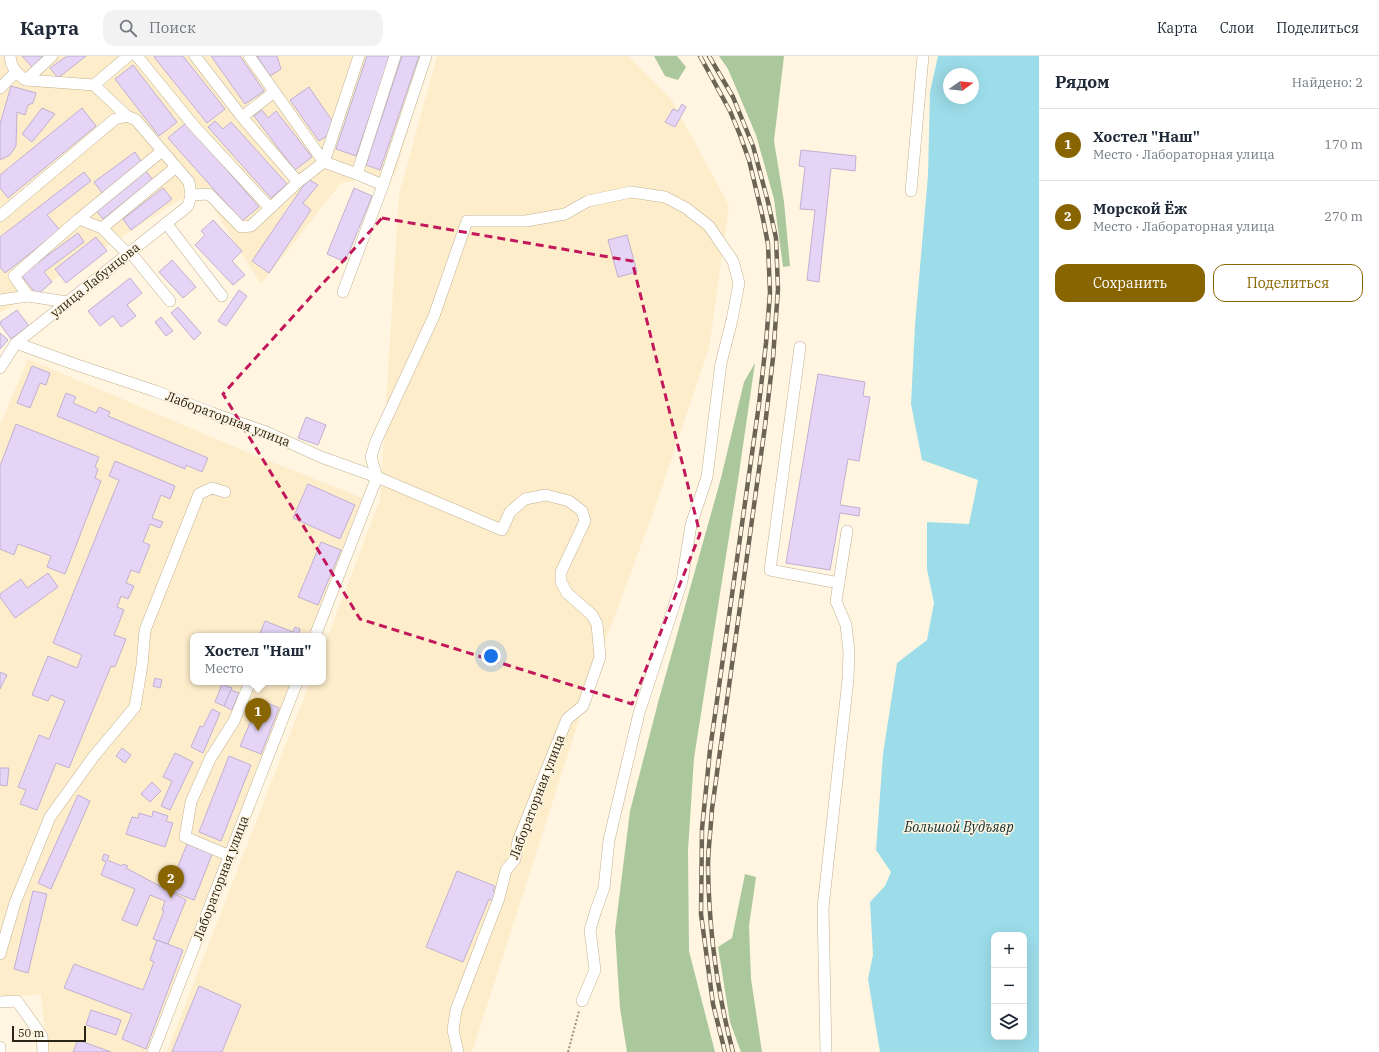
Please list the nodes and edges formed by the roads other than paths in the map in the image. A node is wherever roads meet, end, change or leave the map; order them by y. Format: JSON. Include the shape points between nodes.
{"nodes":[{"id":1,"x":10,"y":56,"type":"edge"},
{"id":2,"x":52,"y":56,"type":"edge"},
{"id":3,"x":128,"y":56,"type":"edge"},
{"id":4,"x":137,"y":56,"type":"edge"},
{"id":5,"x":195,"y":56,"type":"edge"},
{"id":6,"x":250,"y":56,"type":"edge"},
{"id":7,"x":359,"y":56,"type":"edge"},
{"id":8,"x":395,"y":56,"type":"edge"},
{"id":9,"x":426,"y":56,"type":"edge"},
{"id":10,"x":923,"y":56,"type":"edge"},
{"id":11,"x":16,"y":72,"type":"junction"},
{"id":12,"x":26,"y":80,"type":"junction"},
{"id":13,"x":94,"y":85,"type":"junction"},
{"id":14,"x":0,"y":88,"type":"edge"},
{"id":15,"x":274,"y":92,"type":"junction"},
{"id":16,"x":126,"y":116,"type":"junction"},
{"id":17,"x":242,"y":117,"type":"junction"},
{"id":18,"x":162,"y":151,"type":"junction"},
{"id":19,"x":324,"y":162,"type":"junction"},
{"id":20,"x":176,"y":167,"type":"junction"},
{"id":21,"x":357,"y":174,"type":"junction"},
{"id":22,"x":298,"y":182,"type":"junction"},
{"id":23,"x":383,"y":185,"type":"junction"},
{"id":24,"x":911,"y":191,"type":"dead end"},
{"id":25,"x":192,"y":195,"type":"junction"},
{"id":26,"x":270,"y":208,"type":"junction"},
{"id":27,"x":1,"y":212,"type":"edge"},
{"id":28,"x":79,"y":219,"type":"junction"},
{"id":29,"x":166,"y":223,"type":"junction"},
{"id":30,"x":102,"y":228,"type":"junction"},
{"id":31,"x":129,"y":253,"type":"junction"},
{"id":32,"x":343,"y":292,"type":"dead end"},
{"id":33,"x":28,"y":296,"type":"junction"},
{"id":34,"x":222,"y":296,"type":"dead end"},
{"id":35,"x":0,"y":300,"type":"edge"},
{"id":36,"x":170,"y":301,"type":"dead end"},
{"id":37,"x":67,"y":302,"type":"junction"},
{"id":38,"x":16,"y":343,"type":"junction"},
{"id":39,"x":800,"y":347,"type":"dead end"},
{"id":40,"x":0,"y":368,"type":"edge"},
{"id":41,"x":377,"y":477,"type":"junction"},
{"id":42,"x":225,"y":492,"type":"dead end"},
{"id":43,"x":847,"y":531,"type":"dead end"},
{"id":44,"x":839,"y":583,"type":"junction"},
{"id":45,"x":316,"y":633,"type":"edge"},
{"id":46,"x":296,"y":685,"type":"edge"},
{"id":47,"x":248,"y":687,"type":"dead end"},
{"id":48,"x":230,"y":856,"type":"junction"},
{"id":49,"x":0,"y":954,"type":"edge"},
{"id":50,"x":582,"y":1001,"type":"road end"},
{"id":51,"x":0,"y":1002,"type":"edge"},
{"id":52,"x":0,"y":1047,"type":"edge"},
{"id":53,"x":0,"y":1052,"type":"edge"},
{"id":54,"x":43,"y":1052,"type":"edge"},
{"id":55,"x":153,"y":1052,"type":"edge"},
{"id":56,"x":458,"y":1052,"type":"edge"},
{"id":57,"x":826,"y":1052,"type":"edge"}],
"edges":[{"from":1,"to":11,"type":"street","via":[[12,68]]},
{"from":2,"to":12,"type":"street"},
{"from":3,"to":13,"type":"street"},
{"from":4,"to":26,"type":"street","via":[[194,126]]},
{"from":5,"to":17,"type":"street"},
{"from":6,"to":15,"type":"street"},
{"from":7,"to":19,"type":"street"},
{"from":8,"to":21,"type":"street"},
{"from":9,"to":23,"type":"street"},
{"from":10,"to":24,"type":"street"},
{"from":11,"to":12,"type":"street"},
{"from":11,"to":14,"type":"street"},
{"from":12,"to":13,"type":"street"},
{"from":13,"to":16,"type":"street"},
{"from":15,"to":17,"type":"street"},
{"from":15,"to":19,"type":"street"},
{"from":16,"to":18,"type":"street","via":[[136,120]]},
{"from":16,"to":27,"type":"street","via":[[115,119]]},
{"from":17,"to":22,"type":"street"},
{"from":18,"to":20,"type":"street"},
{"from":18,"to":28,"type":"street"},
{"from":19,"to":21,"type":"street"},
{"from":19,"to":22,"type":"street"},
{"from":20,"to":25,"type":"street","via":[[189,182]]},
{"from":20,"to":30,"type":"street"},
{"from":21,"to":23,"type":"street"},
{"from":22,"to":26,"type":"street"},
{"from":23,"to":32,"type":"street"},
{"from":25,"to":26,"type":"street","via":[[209,194],[241,227],[251,226]]},
{"from":25,"to":29,"type":"street","name":"улица Лабунцова","via":[[188,206]]},
{"from":28,"to":30,"type":"street"},
{"from":28,"to":33,"type":"street","via":[[14,276]]},
{"from":29,"to":31,"type":"street","name":"улица Лабунцова"},
{"from":29,"to":34,"type":"street"},
{"from":30,"to":31,"type":"street"},
{"from":31,"to":36,"type":"street"},
{"from":31,"to":37,"type":"street","name":"улица Лабунцова"},
{"from":33,"to":35,"type":"street"},
{"from":33,"to":37,"type":"street"},
{"from":37,"to":38,"type":"street","name":"улица Лабунцова"},
{"from":38,"to":40,"type":"street","name":"улица Лабунцова"},
{"from":38,"to":41,"type":"street","name":"Лабораторная улица","via":[[266,432],[321,457]]},
{"from":39,"to":44,"type":"street","via":[[770,570]]},
{"from":41,"to":45,"type":"street"},
{"from":41,"to":50,"type":"street","via":[[371,457],[376,441],[434,316],[467,221],[526,221],[565,214],[588,201],[631,192],[666,197],[686,208],[709,226],[733,261],[739,284],[720,363],[707,478],[691,525],[682,581],[639,713],[609,840],[604,888],[590,930],[595,970]]},
{"from":41,"to":56,"type":"street","name":"Лабораторная улица","via":[[502,530],[510,512],[525,499],[546,495],[569,501],[582,511],[585,521],[561,572],[561,582],[567,593],[592,615],[597,624],[600,657],[583,706],[567,719],[518,841],[515,859],[506,870],[499,898],[456,1010],[453,1030]]},
{"from":42,"to":49,"type":"street","via":[[212,488],[199,494],[144,630],[142,665],[135,707],[94,756],[50,817],[15,903]]},
{"from":43,"to":44,"type":"street"},
{"from":44,"to":57,"type":"street","via":[[836,601],[846,625],[849,652],[823,908]]},
{"from":46,"to":48,"type":"street","name":"Лабораторная улица"},
{"from":47,"to":48,"type":"street","via":[[234,721],[210,759],[190,802],[185,837]]},
{"from":48,"to":55,"type":"street","name":"Лабораторная улица"},
{"from":51,"to":54,"type":"street","via":[[17,1001],[42,1036]]},
{"from":52,"to":53,"type":"street"}]}
